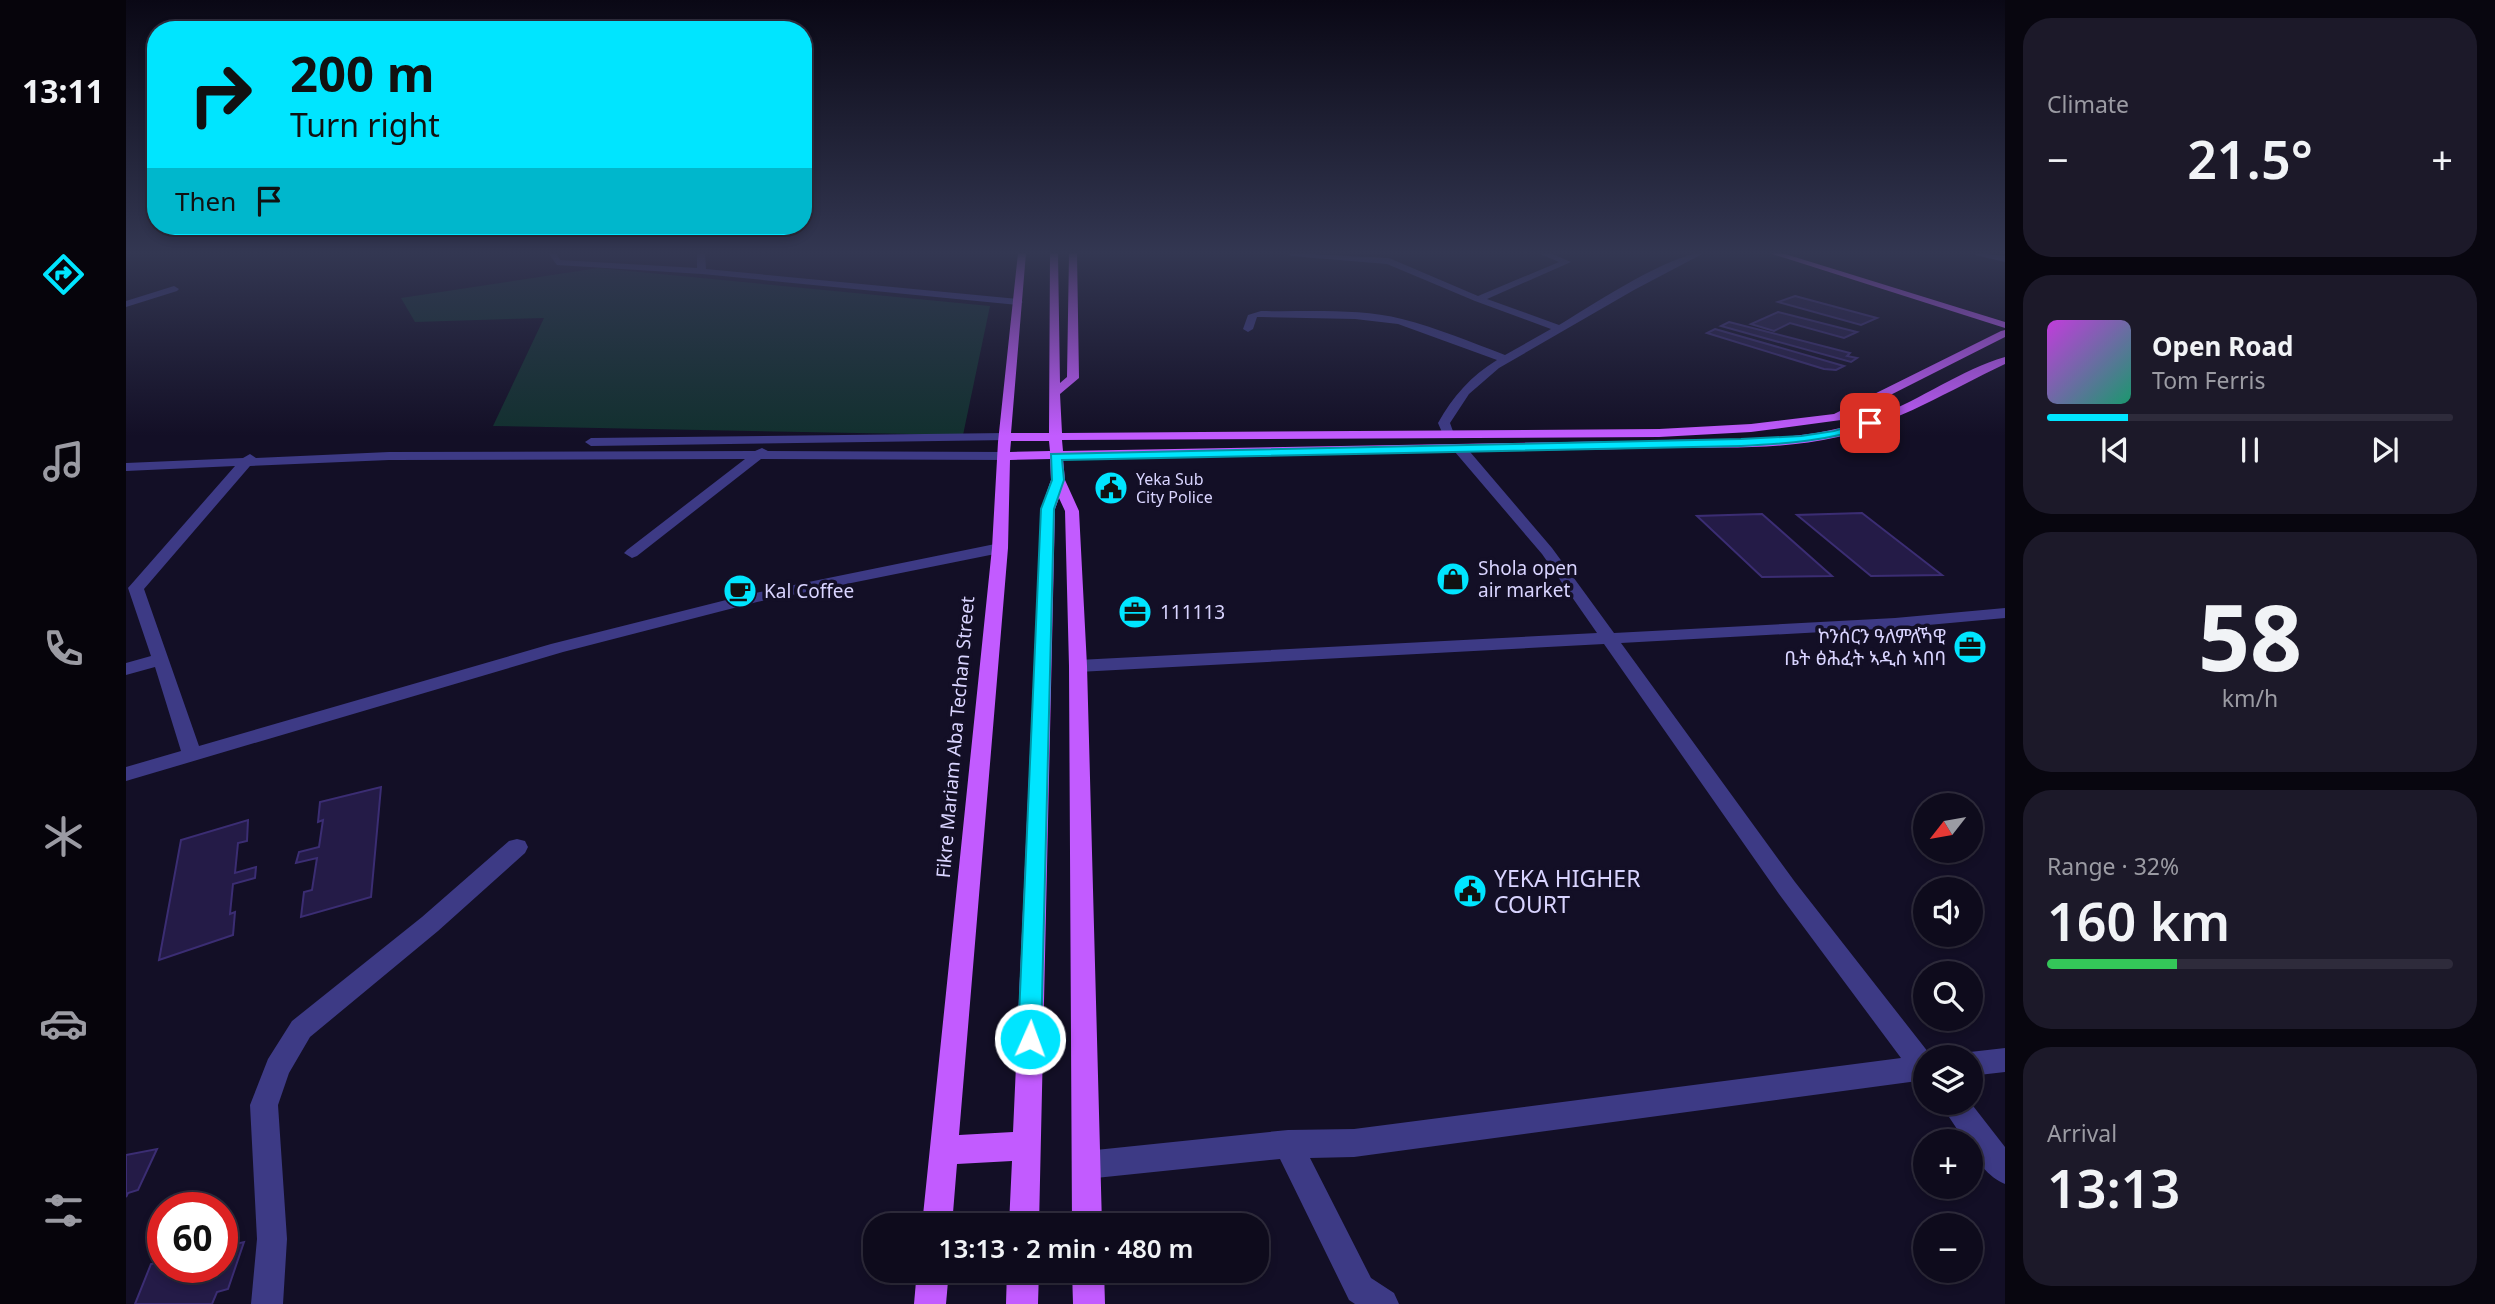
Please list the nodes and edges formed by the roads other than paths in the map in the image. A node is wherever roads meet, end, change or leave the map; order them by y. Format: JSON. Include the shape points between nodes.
{"nodes":[{"id":1,"x":1017,"y":314,"type":"edge"},
{"id":2,"x":1054,"y":314,"type":"edge"},
{"id":3,"x":1073,"y":314,"type":"edge"},
{"id":4,"x":1520,"y":314,"type":"edge"},
{"id":5,"x":1584,"y":314,"type":"edge"},
{"id":6,"x":1969,"y":314,"type":"edge"},
{"id":7,"x":2005,"y":325,"type":"edge"},
{"id":8,"x":1560,"y":328,"type":"junction"},
{"id":9,"x":1248,"y":329,"type":"dead end"},
{"id":10,"x":2005,"y":333,"type":"edge"},
{"id":11,"x":1505,"y":359,"type":"junction"},
{"id":12,"x":2005,"y":359,"type":"edge"},
{"id":13,"x":1923,"y":375,"type":"junction"},
{"id":14,"x":1954,"y":384,"type":"junction"},
{"id":15,"x":1055,"y":392,"type":"junction"},
{"id":16,"x":1005,"y":437,"type":"junction"},
{"id":17,"x":1055,"y":438,"type":"junction"},
{"id":18,"x":776,"y":442,"type":"junction"},
{"id":19,"x":1454,"y":442,"type":"junction"},
{"id":20,"x":760,"y":454,"type":"junction"},
{"id":21,"x":1005,"y":456,"type":"junction"},
{"id":22,"x":1056,"y":456,"type":"junction"},
{"id":23,"x":251,"y":457,"type":"junction"},
{"id":24,"x":130,"y":464,"type":"edge"},
{"id":25,"x":126,"y":474,"type":"edge"},
{"id":26,"x":1058,"y":480,"type":"junction"},
{"id":27,"x":1000,"y":548,"type":"junction"},
{"id":28,"x":632,"y":553,"type":"dead end"},
{"id":29,"x":2005,"y":613,"type":"edge"},
{"id":30,"x":1608,"y":636,"type":"junction"},
{"id":31,"x":161,"y":659,"type":"junction"},
{"id":32,"x":1078,"y":666,"type":"junction"},
{"id":33,"x":126,"y":668,"type":"edge"},
{"id":34,"x":192,"y":754,"type":"junction"},
{"id":35,"x":126,"y":774,"type":"edge"},
{"id":36,"x":517,"y":847,"type":"dead end"},
{"id":37,"x":1913,"y":1052,"type":"edge"},
{"id":38,"x":2005,"y":1060,"type":"edge"},
{"id":39,"x":1983,"y":1063,"type":"edge"},
{"id":40,"x":1913,"y":1070,"type":"edge"},
{"id":41,"x":1962,"y":1115,"type":"edge"},
{"id":42,"x":1288,"y":1144,"type":"junction"},
{"id":43,"x":1026,"y":1146,"type":"junction"},
{"id":44,"x":945,"y":1150,"type":"junction"},
{"id":45,"x":1086,"y":1165,"type":"junction"},
{"id":46,"x":2005,"y":1170,"type":"edge"},
{"id":47,"x":938,"y":1213,"type":"edge"},
{"id":48,"x":1024,"y":1213,"type":"edge"},
{"id":49,"x":1087,"y":1213,"type":"edge"},
{"id":50,"x":932,"y":1283,"type":"edge"},
{"id":51,"x":1023,"y":1283,"type":"edge"},
{"id":52,"x":1088,"y":1283,"type":"edge"},
{"id":53,"x":267,"y":1304,"type":"edge"},
{"id":54,"x":930,"y":1304,"type":"edge"},
{"id":55,"x":1022,"y":1304,"type":"edge"},
{"id":56,"x":1089,"y":1304,"type":"edge"},
{"id":57,"x":1383,"y":1304,"type":"edge"}],
"edges":[{"from":1,"to":16,"type":"main road","name":"Fikre Mariam Aba Techan Street"},
{"from":2,"to":15,"type":"main road"},
{"from":3,"to":15,"type":"main road","via":[[1073,378]]},
{"from":4,"to":8,"type":"street"},
{"from":5,"to":8,"type":"street"},
{"from":6,"to":7,"type":"main road"},
{"from":8,"to":11,"type":"street"},
{"from":9,"to":11,"type":"street","via":[[1253,315],[1261,314],[1375,318],[1427,330]]},
{"from":10,"to":13,"type":"main road"},
{"from":11,"to":19,"type":"street","via":[[1474,383],[1449,411],[1444,423]]},
{"from":12,"to":14,"type":"main road"},
{"from":13,"to":14,"type":"main road"},
{"from":13,"to":19,"type":"main road","via":[[1837,416],[1801,423]]},
{"from":14,"to":19,"type":"main road","via":[[1870,423],[1801,440]]},
{"from":15,"to":17,"type":"main road"},
{"from":16,"to":17,"type":"main road"},
{"from":16,"to":18,"type":"street"},
{"from":16,"to":21,"type":"main road","name":"Fikre Mariam Aba Techan Street"},
{"from":17,"to":19,"type":"main road"},
{"from":17,"to":22,"type":"main road"},
{"from":18,"to":20,"type":"street"},
{"from":18,"to":23,"type":"street","via":[[525,442]]},
{"from":19,"to":22,"type":"main road"},
{"from":19,"to":30,"type":"street","via":[[1540,542]]},
{"from":20,"to":21,"type":"street"},
{"from":20,"to":23,"type":"street"},
{"from":20,"to":28,"type":"street"},
{"from":21,"to":22,"type":"main road"},
{"from":21,"to":27,"type":"main road","name":"Fikre Mariam Aba Techan Street"},
{"from":22,"to":26,"type":"main road"},
{"from":23,"to":24,"type":"street"},
{"from":23,"to":24,"type":"street","via":[[152,457]]},
{"from":23,"to":31,"type":"street","via":[[136,588]]},
{"from":24,"to":25,"type":"street"},
{"from":26,"to":32,"type":"main road","via":[[1072,510]]},
{"from":26,"to":43,"type":"main road","via":[[1048,509]]},
{"from":27,"to":34,"type":"street","via":[[755,597],[557,648]]},
{"from":27,"to":44,"type":"main road","name":"Fikre Mariam Aba Techan Street"},
{"from":29,"to":30,"type":"street","via":[[1895,623]]},
{"from":30,"to":32,"type":"street"},
{"from":30,"to":37,"type":"street","via":[[1787,888]]},
{"from":31,"to":33,"type":"street"},
{"from":31,"to":34,"type":"street"},
{"from":32,"to":45,"type":"main road"},
{"from":34,"to":35,"type":"street"},
{"from":36,"to":53,"type":"street","via":[[430,925],[301,1029],[277,1068],[264,1105],[272,1239]]},
{"from":38,"to":39,"type":"street"},
{"from":40,"to":42,"type":"street","via":[[1353,1143]]},
{"from":41,"to":46,"type":"street"},
{"from":42,"to":45,"type":"street"},
{"from":42,"to":57,"type":"street","via":[[1360,1289]]},
{"from":43,"to":44,"type":"main road"},
{"from":43,"to":48,"type":"main road"},
{"from":44,"to":47,"type":"main road","name":"Fikre Mariam Aba Techan Street"},
{"from":45,"to":49,"type":"main road"},
{"from":50,"to":54,"type":"main road"},
{"from":51,"to":55,"type":"main road"},
{"from":52,"to":56,"type":"main road"}]}
